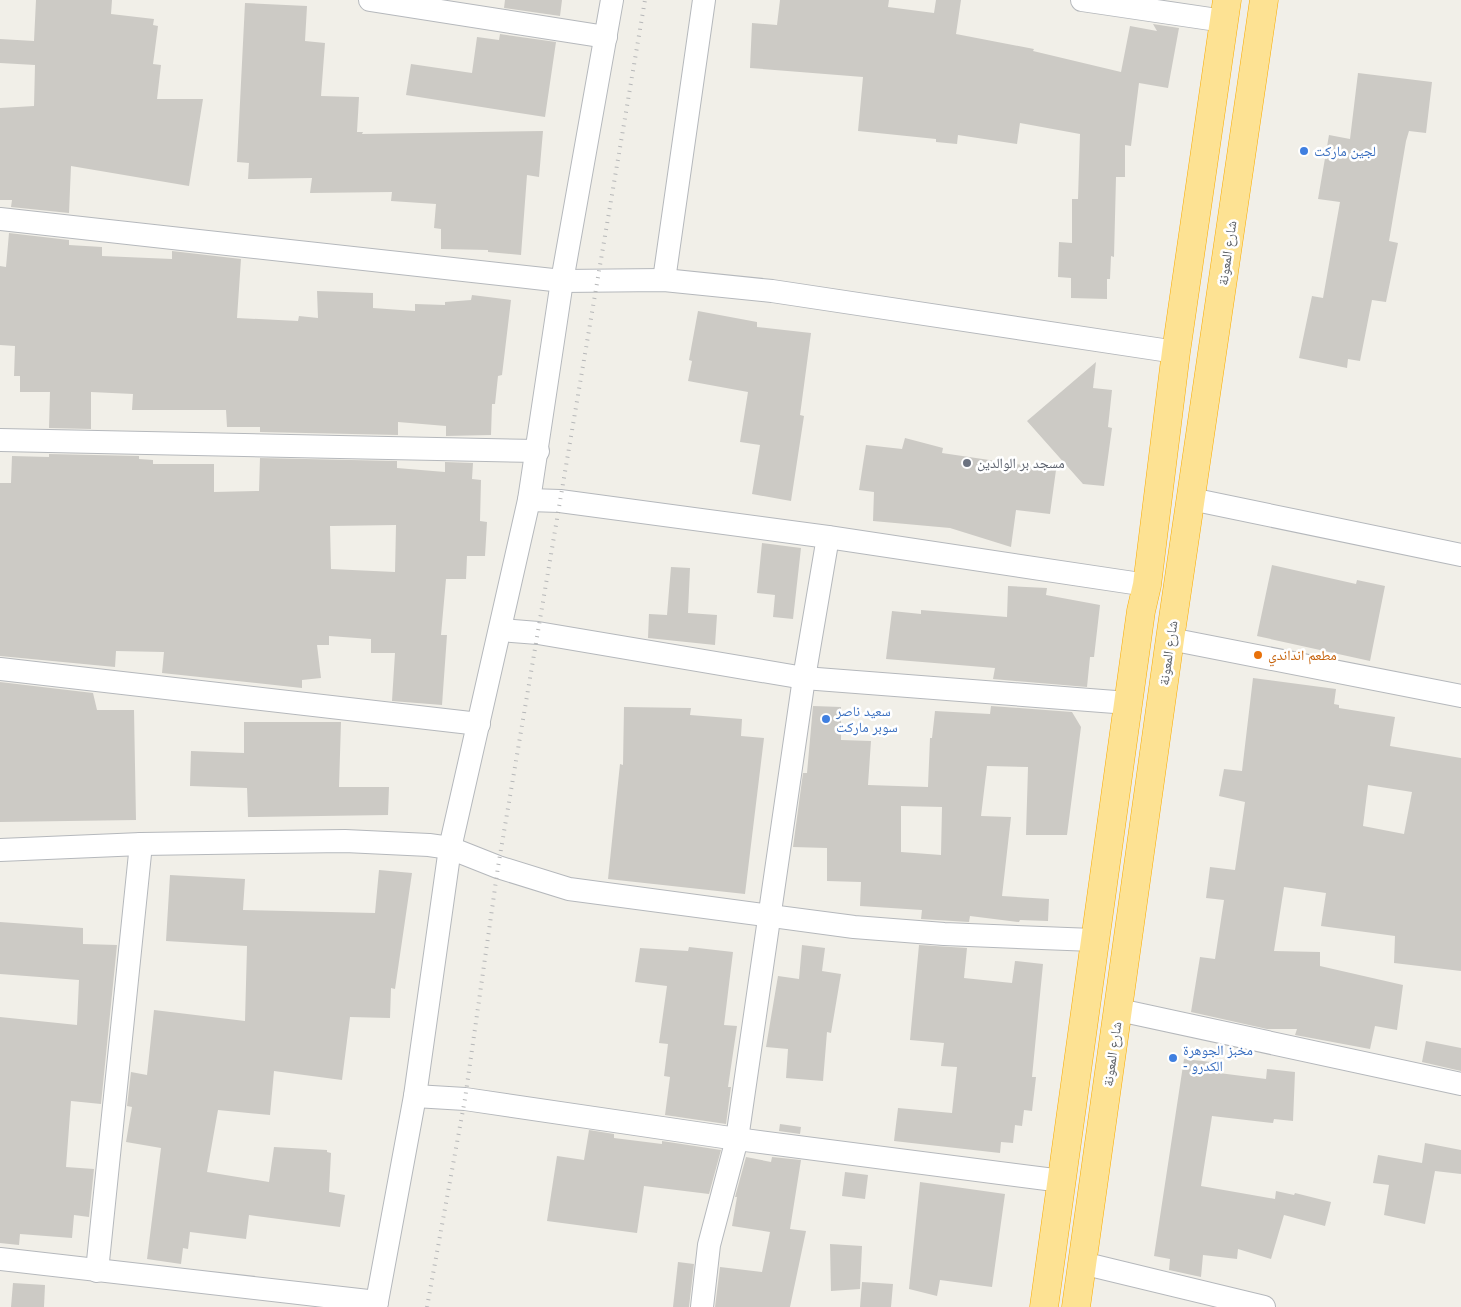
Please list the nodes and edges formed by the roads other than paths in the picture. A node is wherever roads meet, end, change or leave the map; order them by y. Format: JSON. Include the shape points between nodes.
{"nodes":[{"id":1,"x":370,"y":0,"type":"edge"},
{"id":2,"x":612,"y":0,"type":"edge"},
{"id":3,"x":704,"y":0,"type":"edge"},
{"id":4,"x":1082,"y":0,"type":"edge"},
{"id":5,"x":1264,"y":0,"type":"edge"},
{"id":6,"x":1225,"y":10,"type":"edge"},
{"id":7,"x":606,"y":37,"type":"junction"},
{"id":8,"x":0,"y":219,"type":"edge"},
{"id":9,"x":562,"y":280,"type":"junction"},
{"id":10,"x":664,"y":280,"type":"junction"},
{"id":11,"x":1176,"y":352,"type":"junction"},
{"id":12,"x":0,"y":440,"type":"edge"},
{"id":13,"x":1165,"y":442,"type":"junction"},
{"id":14,"x":1198,"y":448,"type":"junction"},
{"id":15,"x":538,"y":452,"type":"junction"},
{"id":16,"x":1190,"y":499,"type":"junction"},
{"id":17,"x":529,"y":500,"type":"junction"},
{"id":18,"x":828,"y":537,"type":"junction"},
{"id":19,"x":1461,"y":556,"type":"edge"},
{"id":20,"x":1147,"y":585,"type":"junction"},
{"id":21,"x":500,"y":630,"type":"junction"},
{"id":22,"x":1170,"y":639,"type":"junction"},
{"id":23,"x":0,"y":669,"type":"edge"},
{"id":24,"x":804,"y":678,"type":"junction"},
{"id":25,"x":1461,"y":696,"type":"edge"},
{"id":26,"x":1128,"y":702,"type":"junction"},
{"id":27,"x":479,"y":724,"type":"junction"},
{"id":28,"x":141,"y":844,"type":"junction"},
{"id":29,"x":450,"y":848,"type":"junction"},
{"id":30,"x":0,"y":850,"type":"edge"},
{"id":31,"x":770,"y":917,"type":"junction"},
{"id":32,"x":1093,"y":940,"type":"junction"},
{"id":33,"x":1119,"y":1010,"type":"junction"},
{"id":34,"x":1461,"y":1084,"type":"edge"},
{"id":35,"x":415,"y":1096,"type":"junction"},
{"id":36,"x":737,"y":1140,"type":"junction"},
{"id":37,"x":1062,"y":1181,"type":"junction"},
{"id":38,"x":0,"y":1259,"type":"edge"},
{"id":39,"x":1082,"y":1263,"type":"junction"},
{"id":40,"x":97,"y":1272,"type":"junction"},
{"id":41,"x":376,"y":1304,"type":"edge"},
{"id":42,"x":702,"y":1307,"type":"edge"},
{"id":43,"x":1044,"y":1307,"type":"edge"},
{"id":44,"x":1076,"y":1307,"type":"edge"},
{"id":45,"x":1264,"y":1307,"type":"edge"}],
"edges":[{"from":1,"to":7,"type":"street"},
{"from":2,"to":7,"type":"street"},
{"from":3,"to":10,"type":"street"},
{"from":4,"to":6,"type":"street"},
{"from":5,"to":14,"type":"highway","name":"شارع المعونة"},
{"from":6,"to":11,"type":"highway"},
{"from":7,"to":9,"type":"street"},
{"from":8,"to":9,"type":"street"},
{"from":9,"to":10,"type":"street"},
{"from":9,"to":15,"type":"street"},
{"from":10,"to":11,"type":"street","via":[[782,292]]},
{"from":11,"to":13,"type":"highway"},
{"from":12,"to":15,"type":"street"},
{"from":13,"to":14,"type":"highway"},
{"from":13,"to":20,"type":"highway"},
{"from":14,"to":16,"type":"highway","name":"شارع المعونة"},
{"from":15,"to":17,"type":"street"},
{"from":16,"to":19,"type":"street"},
{"from":16,"to":22,"type":"highway","name":"شارع المعونة"},
{"from":17,"to":18,"type":"street","via":[[560,501]]},
{"from":17,"to":21,"type":"street"},
{"from":18,"to":20,"type":"street"},
{"from":18,"to":24,"type":"street"},
{"from":20,"to":26,"type":"highway"},
{"from":21,"to":24,"type":"street","via":[[538,633]]},
{"from":21,"to":27,"type":"street"},
{"from":22,"to":25,"type":"street"},
{"from":22,"to":33,"type":"highway","name":"شارع المعونة"},
{"from":23,"to":27,"type":"street"},
{"from":24,"to":26,"type":"street"},
{"from":24,"to":31,"type":"street"},
{"from":26,"to":32,"type":"highway"},
{"from":27,"to":29,"type":"street"},
{"from":28,"to":29,"type":"street","via":[[345,841],[429,844]]},
{"from":28,"to":30,"type":"street"},
{"from":28,"to":40,"type":"street"},
{"from":29,"to":31,"type":"street","via":[[498,868],[569,889]]},
{"from":29,"to":35,"type":"street"},
{"from":31,"to":32,"type":"street","via":[[901,931]]},
{"from":31,"to":36,"type":"street"},
{"from":32,"to":37,"type":"highway"},
{"from":33,"to":34,"type":"street"},
{"from":33,"to":39,"type":"highway","name":"شارع المعونة"},
{"from":35,"to":36,"type":"street","via":[[465,1099]]},
{"from":35,"to":41,"type":"street"},
{"from":36,"to":37,"type":"street"},
{"from":36,"to":42,"type":"street","via":[[708,1245]]},
{"from":37,"to":43,"type":"highway"},
{"from":38,"to":40,"type":"street"},
{"from":39,"to":44,"type":"highway","name":"شارع المعونة"},
{"from":39,"to":45,"type":"street"},
{"from":40,"to":41,"type":"street"}]}
